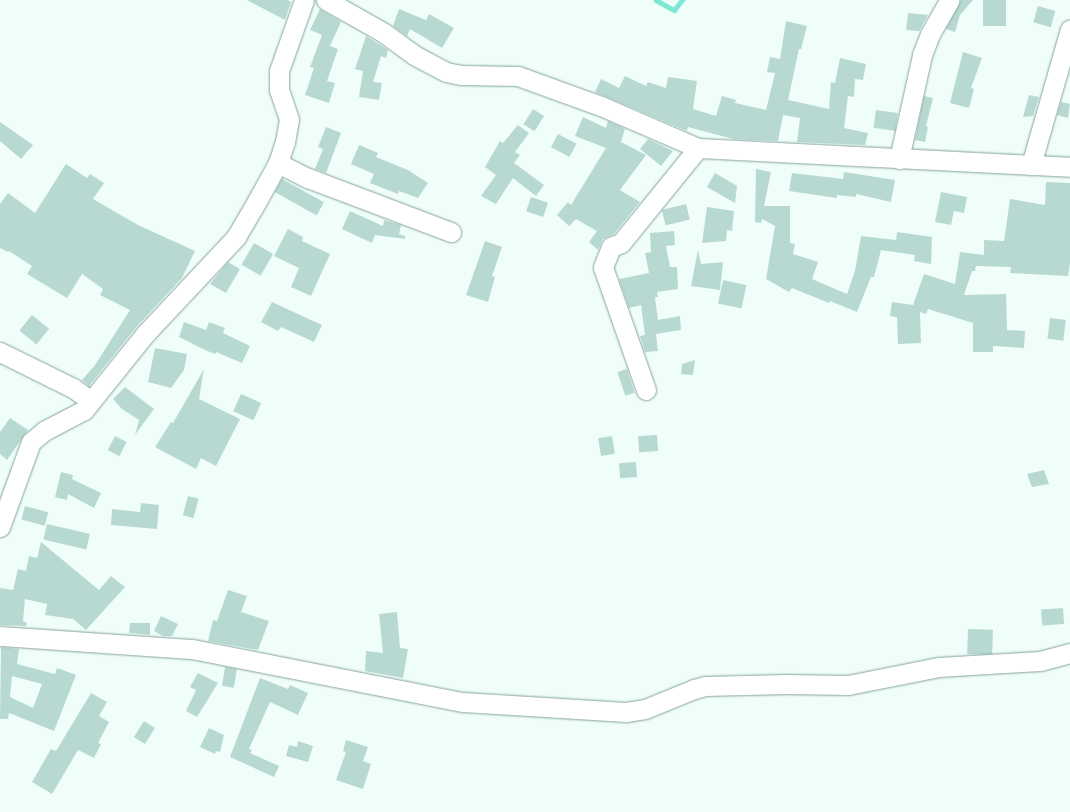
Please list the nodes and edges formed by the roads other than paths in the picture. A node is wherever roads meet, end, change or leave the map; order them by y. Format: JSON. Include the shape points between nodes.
{"nodes":[{"id":1,"x":304,"y":0,"type":"edge"},
{"id":2,"x":326,"y":0,"type":"edge"},
{"id":3,"x":950,"y":0,"type":"edge"},
{"id":4,"x":1070,"y":28,"type":"edge"},
{"id":5,"x":698,"y":148,"type":"junction"},
{"id":6,"x":899,"y":159,"type":"junction"},
{"id":7,"x":278,"y":163,"type":"junction"},
{"id":8,"x":1031,"y":165,"type":"junction"},
{"id":9,"x":1070,"y":167,"type":"edge"},
{"id":10,"x":452,"y":232,"type":"dead end"},
{"id":11,"x":0,"y":352,"type":"edge"},
{"id":12,"x":646,"y":390,"type":"dead end"},
{"id":13,"x":92,"y":401,"type":"junction"},
{"id":14,"x":0,"y":527,"type":"edge"},
{"id":15,"x":0,"y":636,"type":"edge"},
{"id":16,"x":1070,"y":653,"type":"edge"}],
"edges":[{"from":1,"to":7,"type":"street","via":[[279,71],[279,90],[289,119]]},
{"from":2,"to":5,"type":"street","via":[[446,72],[518,76],[602,106]]},
{"from":3,"to":6,"type":"street","via":[[922,55]]},
{"from":4,"to":8,"type":"street"},
{"from":5,"to":6,"type":"street"},
{"from":5,"to":12,"type":"street","via":[[621,243],[611,247],[604,267]]},
{"from":6,"to":8,"type":"street"},
{"from":7,"to":10,"type":"street","via":[[308,178]]},
{"from":7,"to":13,"type":"street","via":[[236,237],[146,333]]},
{"from":8,"to":9,"type":"street"},
{"from":11,"to":13,"type":"street","via":[[73,388]]},
{"from":13,"to":14,"type":"street","via":[[84,410],[44,431],[31,442]]},
{"from":15,"to":16,"type":"street","via":[[192,649],[463,702],[626,712],[705,686],[848,685],[939,667],[1040,661]]}]}
